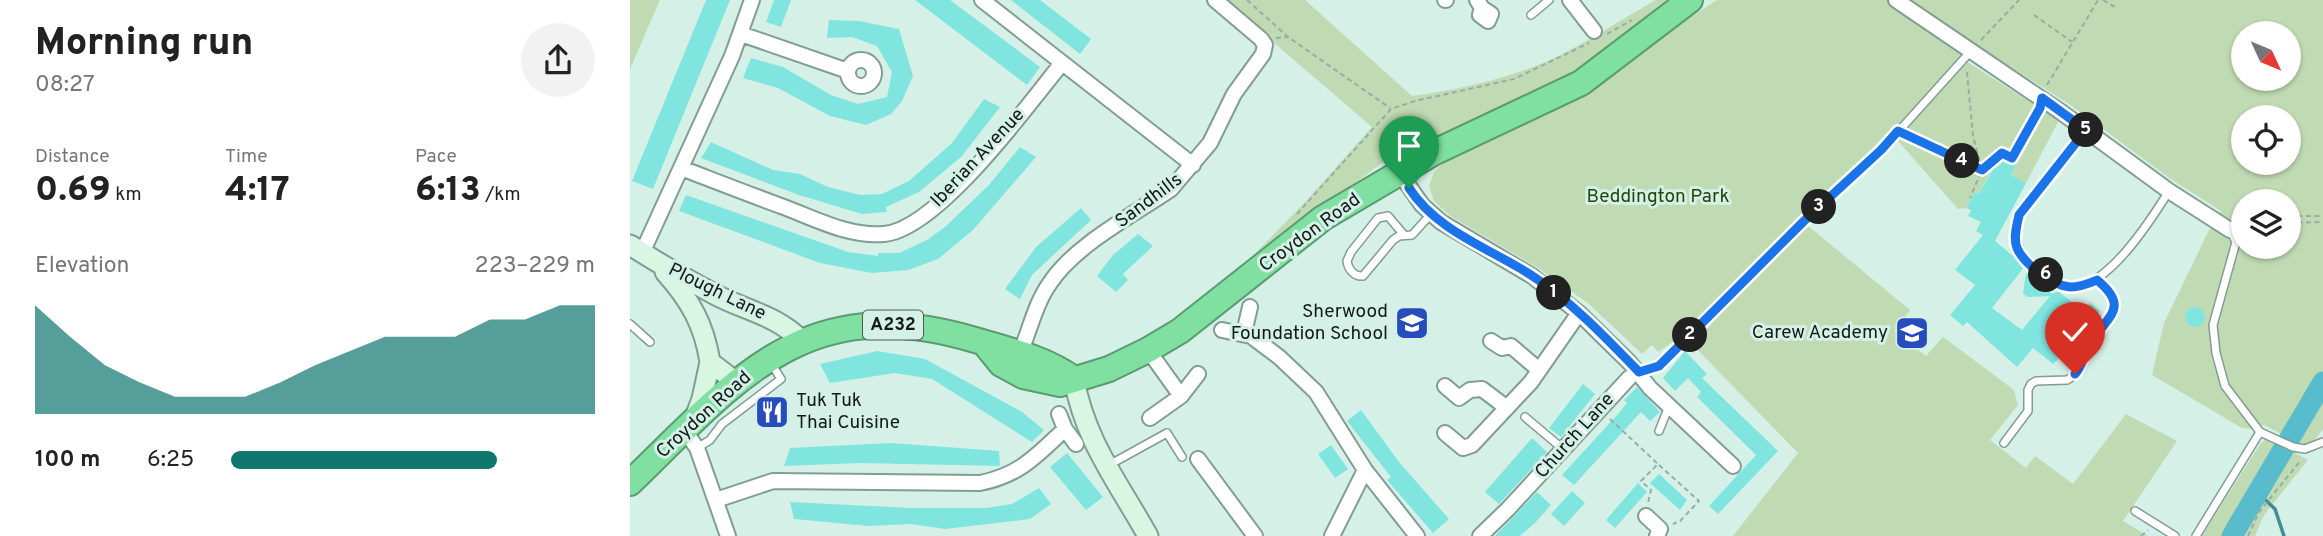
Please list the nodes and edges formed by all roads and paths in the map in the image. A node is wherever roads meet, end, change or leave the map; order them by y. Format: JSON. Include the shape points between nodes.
{"nodes":[{"id":1,"x":752,"y":0,"type":"edge"},
{"id":2,"x":982,"y":0,"type":"edge"},
{"id":3,"x":1215,"y":0,"type":"edge"},
{"id":4,"x":1247,"y":0,"type":"edge"},
{"id":5,"x":1549,"y":0,"type":"edge"},
{"id":6,"x":1570,"y":0,"type":"edge"},
{"id":7,"x":1690,"y":0,"type":"edge"},
{"id":8,"x":1896,"y":0,"type":"edge"},
{"id":9,"x":2019,"y":0,"type":"edge"},
{"id":10,"x":2098,"y":0,"type":"edge"},
{"id":11,"x":2103,"y":0,"type":"edge"},
{"id":12,"x":2115,"y":7,"type":"dead end"},
{"id":13,"x":1531,"y":15,"type":"dead end"},
{"id":14,"x":2034,"y":15,"type":"dead end"},
{"id":15,"x":1632,"y":20,"type":"dead end"},
{"id":16,"x":741,"y":34,"type":"junction"},
{"id":17,"x":1594,"y":38,"type":"junction"},
{"id":18,"x":2073,"y":42,"type":"junction"},
{"id":19,"x":1970,"y":52,"type":"junction"},
{"id":20,"x":1062,"y":63,"type":"junction"},
{"id":21,"x":848,"y":71,"type":"dead end"},
{"id":22,"x":2042,"y":98,"type":"junction"},
{"id":23,"x":1391,"y":109,"type":"junction"},
{"id":24,"x":2086,"y":130,"type":"junction"},
{"id":25,"x":1898,"y":131,"type":"junction"},
{"id":26,"x":1889,"y":142,"type":"joint"},
{"id":27,"x":1193,"y":165,"type":"junction"},
{"id":28,"x":681,"y":168,"type":"junction"},
{"id":29,"x":1982,"y":170,"type":"junction"},
{"id":30,"x":1399,"y":172,"type":"junction"},
{"id":31,"x":2169,"y":191,"type":"junction"},
{"id":32,"x":1970,"y":198,"type":"dead end"},
{"id":33,"x":1431,"y":214,"type":"junction"},
{"id":34,"x":2301,"y":216,"type":"edge"},
{"id":35,"x":2323,"y":216,"type":"edge"},
{"id":36,"x":1290,"y":220,"type":"dead end"},
{"id":37,"x":2323,"y":222,"type":"edge"},
{"id":38,"x":2301,"y":223,"type":"edge"},
{"id":39,"x":2230,"y":230,"type":"joint"},
{"id":40,"x":1404,"y":234,"type":"junction"},
{"id":41,"x":643,"y":254,"type":"edge"},
{"id":42,"x":2097,"y":280,"type":"junction"},
{"id":43,"x":706,"y":289,"type":"junction"},
{"id":44,"x":1250,"y":307,"type":"dead end"},
{"id":45,"x":695,"y":309,"type":"junction"},
{"id":46,"x":1579,"y":313,"type":"junction"},
{"id":47,"x":630,"y":324,"type":"edge"},
{"id":48,"x":1222,"y":330,"type":"dead end"},
{"id":49,"x":1244,"y":333,"type":"junction"},
{"id":50,"x":802,"y":341,"type":"junction"},
{"id":51,"x":1491,"y":341,"type":"dead end"},
{"id":52,"x":650,"y":342,"type":"dead end"},
{"id":53,"x":984,"y":343,"type":"junction"},
{"id":54,"x":1148,"y":350,"type":"junction"},
{"id":55,"x":1020,"y":353,"type":"junction"},
{"id":56,"x":768,"y":359,"type":"junction"},
{"id":57,"x":710,"y":362,"type":"junction"},
{"id":58,"x":1539,"y":370,"type":"junction"},
{"id":59,"x":1198,"y":374,"type":"dead end"},
{"id":60,"x":1634,"y":375,"type":"junction"},
{"id":61,"x":1074,"y":379,"type":"junction"},
{"id":62,"x":736,"y":382,"type":"junction"},
{"id":63,"x":1445,"y":386,"type":"dead end"},
{"id":64,"x":1181,"y":396,"type":"junction"},
{"id":65,"x":1669,"y":406,"type":"junction"},
{"id":66,"x":1507,"y":408,"type":"junction"},
{"id":67,"x":1599,"y":409,"type":"junction"},
{"id":68,"x":1059,"y":414,"type":"dead end"},
{"id":69,"x":1525,"y":417,"type":"dead end"},
{"id":70,"x":1150,"y":418,"type":"dead end"},
{"id":71,"x":1065,"y":429,"type":"junction"},
{"id":72,"x":1658,"y":431,"type":"dead end"},
{"id":73,"x":2260,"y":432,"type":"junction"},
{"id":74,"x":692,"y":433,"type":"junction"},
{"id":75,"x":1445,"y":433,"type":"dead end"},
{"id":76,"x":2004,"y":443,"type":"dead end"},
{"id":77,"x":1076,"y":444,"type":"dead end"},
{"id":78,"x":2322,"y":445,"type":"edge"},
{"id":79,"x":2305,"y":449,"type":"junction"},
{"id":80,"x":1563,"y":450,"type":"junction"},
{"id":81,"x":1182,"y":457,"type":"dead end"},
{"id":82,"x":1198,"y":459,"type":"dead end"},
{"id":83,"x":1658,"y":464,"type":"junction"},
{"id":84,"x":1732,"y":466,"type":"dead end"},
{"id":85,"x":1105,"y":467,"type":"junction"},
{"id":86,"x":1365,"y":470,"type":"junction"},
{"id":87,"x":630,"y":483,"type":"edge"},
{"id":88,"x":716,"y":500,"type":"junction"},
{"id":89,"x":2135,"y":511,"type":"dead end"},
{"id":90,"x":1646,"y":516,"type":"joint"},
{"id":91,"x":1659,"y":533,"type":"edge"},
{"id":92,"x":728,"y":536,"type":"edge"},
{"id":93,"x":1148,"y":536,"type":"edge"},
{"id":94,"x":1255,"y":536,"type":"edge"},
{"id":95,"x":1332,"y":536,"type":"edge"},
{"id":96,"x":1417,"y":536,"type":"edge"},
{"id":97,"x":1480,"y":536,"type":"edge"},
{"id":98,"x":2175,"y":536,"type":"edge"},
{"id":99,"x":2196,"y":536,"type":"edge"},
{"id":100,"x":2248,"y":536,"type":"edge"}],
"edges":[{"from":1,"to":16,"type":"street"},
{"from":2,"to":20,"type":"street"},
{"from":3,"to":27,"type":"street","name":"Sandhills","via":[[1265,45]]},
{"from":4,"to":23,"type":"path","via":[[1288,37]]},
{"from":5,"to":13,"type":"lane"},
{"from":6,"to":17,"type":"street"},
{"from":7,"to":30,"type":"highway","name":"Croydon Road","number":"A232","via":[[1581,82]]},
{"from":8,"to":19,"type":"street"},
{"from":9,"to":19,"type":"path"},
{"from":10,"to":18,"type":"path"},
{"from":11,"to":12,"type":"path"},
{"from":14,"to":18,"type":"path"},
{"from":15,"to":17,"type":"path"},
{"from":16,"to":21,"type":"street"},
{"from":16,"to":28,"type":"street"},
{"from":17,"to":23,"type":"path","via":[[1514,79]]},
{"from":18,"to":22,"type":"path"},
{"from":19,"to":22,"type":"street"},
{"from":19,"to":25,"type":"lane"},
{"from":19,"to":29,"type":"path","via":[[1966,61],[1973,136]]},
{"from":20,"to":27,"type":"street"},
{"from":20,"to":28,"type":"street","name":"Iberian Avenue","via":[[956,188],[912,225],[894,232],[869,234],[837,227]]},
{"from":22,"to":24,"type":"street"},
{"from":22,"to":29,"type":"path","via":[[2012,158],[2002,153]]},
{"from":23,"to":36,"type":"path"},
{"from":24,"to":31,"type":"street"},
{"from":24,"to":42,"type":"lane","via":[[2019,215],[2015,231],[2017,248],[2054,282],[2067,287]]},
{"from":25,"to":26,"type":"lane"},
{"from":25,"to":29,"type":"path"},
{"from":26,"to":60,"type":"path","via":[[1659,366]]},
{"from":27,"to":55,"type":"street","name":"Sandhills","via":[[1171,189],[1056,273],[1044,291]]},
{"from":28,"to":41,"type":"street"},
{"from":29,"to":32,"type":"path"},
{"from":30,"to":33,"type":"street"},
{"from":30,"to":54,"type":"highway","name":"Croydon Road","number":"A232","via":[[1323,218],[1180,331]]},
{"from":31,"to":39,"type":"street"},
{"from":31,"to":42,"type":"lane","via":[[2112,269]]},
{"from":33,"to":40,"type":"lane","via":[[1412,235]]},
{"from":33,"to":46,"type":"street","via":[[1532,276]]},
{"from":34,"to":35,"type":"path"},
{"from":37,"to":38,"type":"path"},
{"from":39,"to":73,"type":"lane","via":[[2236,242],[2213,325],[2216,353],[2225,386]]},
{"from":40,"to":40,"type":"lane","via":[[1393,240],[1363,276],[1350,269],[1351,251],[1378,218],[1388,216]]},
{"from":41,"to":43,"type":"main road","name":"Plough Lane"},
{"from":41,"to":45,"type":"main road"},
{"from":42,"to":76,"type":"lane","via":[[2115,300],[2113,313],[2075,374],[2067,380],[2031,384],[2028,411]]},
{"from":43,"to":45,"type":"main road"},
{"from":43,"to":50,"type":"main road","name":"Plough Lane","via":[[780,322]]},
{"from":44,"to":49,"type":"street"},
{"from":45,"to":57,"type":"main road","via":[[706,334]]},
{"from":46,"to":58,"type":"street"},
{"from":46,"to":60,"type":"street"},
{"from":47,"to":52,"type":"lane"},
{"from":48,"to":49,"type":"street"},
{"from":49,"to":86,"type":"street","via":[[1279,357],[1316,392]]},
{"from":50,"to":53,"type":"highway","name":"Croydon Road","number":"A232","via":[[825,332],[875,324],[943,330]]},
{"from":50,"to":56,"type":"highway","name":"Croydon Road","number":"A232"},
{"from":51,"to":58,"type":"street","via":[[1502,348],[1511,346]]},
{"from":53,"to":55,"type":"highway","name":"Croydon Road","number":"A232"},
{"from":53,"to":61,"type":"highway","name":"Croydon Road","number":"A232","via":[[1001,364],[1023,376],[1060,384]]},
{"from":54,"to":61,"type":"highway","name":"Croydon Road","number":"A232"},
{"from":54,"to":64,"type":"street"},
{"from":55,"to":61,"type":"highway","name":"Croydon Road","number":"A232","via":[[1054,365]]},
{"from":56,"to":62,"type":"highway","name":"Croydon Road","number":"A232"},
{"from":56,"to":74,"type":"lane","via":[[781,379],[722,424],[710,440]]},
{"from":57,"to":62,"type":"main road"},
{"from":57,"to":74,"type":"main road"},
{"from":58,"to":66,"type":"street"},
{"from":59,"to":64,"type":"street"},
{"from":60,"to":65,"type":"street"},
{"from":60,"to":67,"type":"street","name":"Church Lane"},
{"from":61,"to":85,"type":"main road","via":[[1086,424]]},
{"from":62,"to":74,"type":"highway","name":"Croydon Road","number":"A232"},
{"from":63,"to":66,"type":"street","via":[[1459,398],[1482,389]]},
{"from":64,"to":70,"type":"street"},
{"from":65,"to":72,"type":"lane"},
{"from":65,"to":84,"type":"street"},
{"from":66,"to":75,"type":"street","via":[[1467,447]]},
{"from":67,"to":80,"type":"street","name":"Church Lane"},
{"from":67,"to":83,"type":"path"},
{"from":68,"to":71,"type":"street"},
{"from":69,"to":80,"type":"lane"},
{"from":71,"to":77,"type":"street"},
{"from":71,"to":88,"type":"street","via":[[1005,478],[980,483],[773,481]]},
{"from":73,"to":79,"type":"lane"},
{"from":73,"to":99,"type":"lane"},
{"from":74,"to":87,"type":"highway","name":"Croydon Road","number":"A232"},
{"from":74,"to":88,"type":"street"},
{"from":78,"to":79,"type":"lane"},
{"from":79,"to":100,"type":"path","via":[[2303,458],[2259,512]]},
{"from":80,"to":97,"type":"street","name":"Church Lane"},
{"from":81,"to":85,"type":"lane","via":[[1167,433]]},
{"from":82,"to":94,"type":"street"},
{"from":83,"to":90,"type":"path","via":[[1641,481],[1651,490]]},
{"from":83,"to":91,"type":"path","via":[[1699,501],[1680,521]]},
{"from":85,"to":93,"type":"main road"},
{"from":86,"to":95,"type":"street"},
{"from":86,"to":96,"type":"street"},
{"from":88,"to":92,"type":"street"},
{"from":89,"to":98,"type":"lane"},
{"from":90,"to":91,"type":"street"}]}
